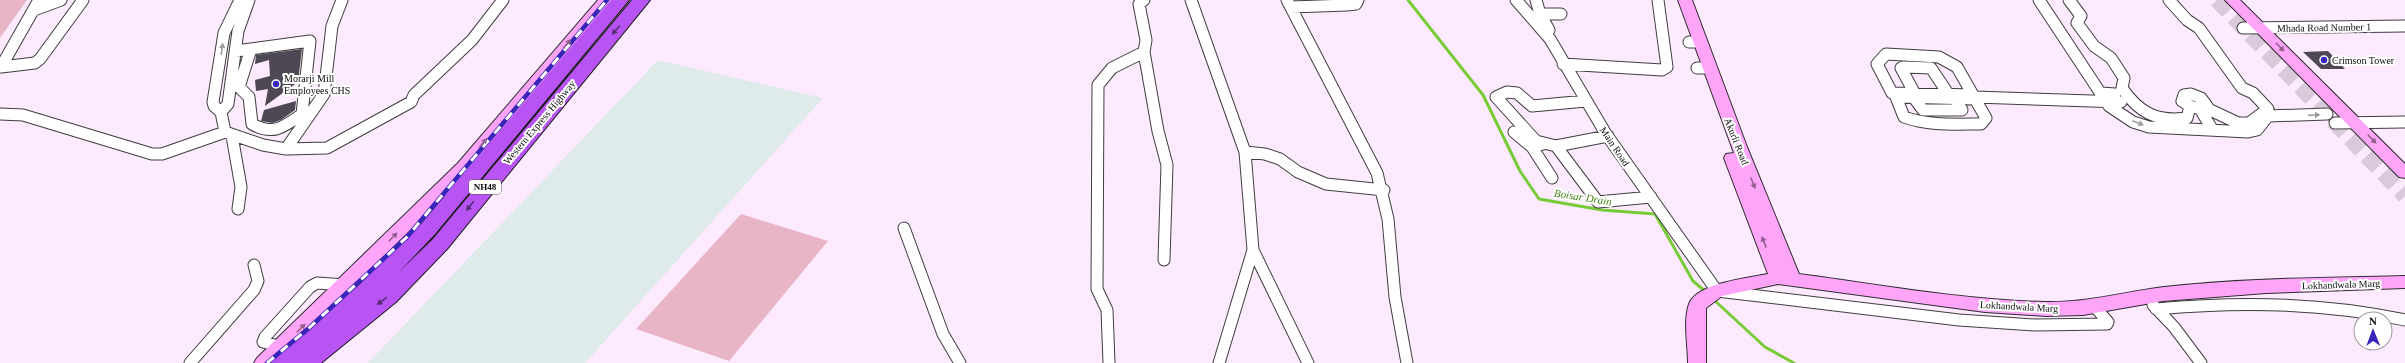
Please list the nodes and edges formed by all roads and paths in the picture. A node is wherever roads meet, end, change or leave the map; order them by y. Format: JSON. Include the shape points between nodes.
{"nodes":[{"id":1,"x":39,"y":0,"type":"edge"},
{"id":2,"x":61,"y":0,"type":"edge"},
{"id":3,"x":83,"y":0,"type":"edge"},
{"id":4,"x":240,"y":0,"type":"edge"},
{"id":5,"x":249,"y":0,"type":"edge"},
{"id":6,"x":342,"y":0,"type":"edge"},
{"id":7,"x":503,"y":0,"type":"edge"},
{"id":8,"x":641,"y":0,"type":"edge"},
{"id":9,"x":1144,"y":0,"type":"edge"},
{"id":10,"x":1191,"y":0,"type":"edge"},
{"id":11,"x":1358,"y":0,"type":"edge"},
{"id":12,"x":1516,"y":0,"type":"edge"},
{"id":13,"x":1536,"y":0,"type":"edge"},
{"id":14,"x":1658,"y":0,"type":"edge"},
{"id":15,"x":1673,"y":0,"type":"edge"},
{"id":16,"x":1685,"y":0,"type":"edge"},
{"id":17,"x":2039,"y":0,"type":"edge"},
{"id":18,"x":2069,"y":0,"type":"edge"},
{"id":19,"x":2169,"y":0,"type":"edge"},
{"id":20,"x":2232,"y":0,"type":"edge"},
{"id":21,"x":1289,"y":4,"type":"edge"},
{"id":22,"x":607,"y":6,"type":"edge"},
{"id":23,"x":34,"y":10,"type":"junction"},
{"id":24,"x":1540,"y":14,"type":"junction"},
{"id":25,"x":1561,"y":14,"type":"dead end"},
{"id":26,"x":2405,"y":26,"type":"edge"},
{"id":27,"x":2243,"y":28,"type":"dead end"},
{"id":28,"x":2261,"y":28,"type":"junction"},
{"id":29,"x":1549,"y":30,"type":"dead end"},
{"id":30,"x":238,"y":31,"type":"junction"},
{"id":31,"x":224,"y":33,"type":"junction"},
{"id":32,"x":1695,"y":42,"type":"junction"},
{"id":33,"x":250,"y":49,"type":"junction"},
{"id":34,"x":236,"y":51,"type":"junction"},
{"id":35,"x":1144,"y":52,"type":"junction"},
{"id":36,"x":1564,"y":64,"type":"junction"},
{"id":37,"x":234,"y":69,"type":"junction"},
{"id":38,"x":219,"y":72,"type":"junction"},
{"id":39,"x":247,"y":95,"type":"junction"},
{"id":40,"x":1914,"y":96,"type":"junction"},
{"id":41,"x":1952,"y":97,"type":"junction"},
{"id":42,"x":1974,"y":97,"type":"junction"},
{"id":43,"x":2103,"y":98,"type":"junction"},
{"id":44,"x":2118,"y":98,"type":"dead end"},
{"id":45,"x":228,"y":99,"type":"junction"},
{"id":46,"x":1586,"y":101,"type":"junction"},
{"id":47,"x":213,"y":102,"type":"junction"},
{"id":48,"x":2198,"y":107,"type":"junction"},
{"id":49,"x":221,"y":112,"type":"junction"},
{"id":50,"x":2279,"y":112,"type":"dead end"},
{"id":51,"x":0,"y":114,"type":"edge"},
{"id":52,"x":2327,"y":114,"type":"dead end"},
{"id":53,"x":2295,"y":115,"type":"junction"},
{"id":54,"x":2355,"y":122,"type":"junction"},
{"id":55,"x":2405,"y":122,"type":"edge"},
{"id":56,"x":2335,"y":123,"type":"dead end"},
{"id":57,"x":2212,"y":129,"type":"junction"},
{"id":58,"x":1514,"y":132,"type":"dead end"},
{"id":59,"x":229,"y":134,"type":"junction"},
{"id":60,"x":1608,"y":136,"type":"junction"},
{"id":61,"x":1543,"y":144,"type":"junction"},
{"id":62,"x":1556,"y":146,"type":"junction"},
{"id":63,"x":1532,"y":147,"type":"junction"},
{"id":64,"x":286,"y":149,"type":"junction"},
{"id":65,"x":1245,"y":152,"type":"junction"},
{"id":66,"x":2405,"y":173,"type":"edge"},
{"id":67,"x":1552,"y":178,"type":"dead end"},
{"id":68,"x":1384,"y":190,"type":"junction"},
{"id":69,"x":1651,"y":197,"type":"junction"},
{"id":70,"x":238,"y":209,"type":"dead end"},
{"id":71,"x":904,"y":228,"type":"dead end"},
{"id":72,"x":1253,"y":250,"type":"junction"},
{"id":73,"x":1164,"y":260,"type":"dead end"},
{"id":74,"x":254,"y":265,"type":"dead end"},
{"id":75,"x":1786,"y":279,"type":"junction"},
{"id":76,"x":2405,"y":282,"type":"edge"},
{"id":77,"x":345,"y":285,"type":"junction"},
{"id":78,"x":1712,"y":294,"type":"junction"},
{"id":79,"x":2151,"y":304,"type":"junction"},
{"id":80,"x":2095,"y":307,"type":"junction"},
{"id":81,"x":2405,"y":320,"type":"edge"},
{"id":82,"x":290,"y":358,"type":"edge"},
{"id":83,"x":190,"y":363,"type":"edge"},
{"id":84,"x":960,"y":363,"type":"edge"},
{"id":85,"x":1109,"y":363,"type":"edge"},
{"id":86,"x":1219,"y":363,"type":"edge"},
{"id":87,"x":1308,"y":363,"type":"edge"},
{"id":88,"x":1407,"y":363,"type":"edge"},
{"id":89,"x":1697,"y":363,"type":"edge"},
{"id":90,"x":2201,"y":363,"type":"edge"}],
"edges":[{"from":1,"to":23,"type":"street"},
{"from":2,"to":23,"type":"street"},
{"from":3,"to":23,"type":"street","via":[[40,59],[35,63],[1,67]]},
{"from":4,"to":31,"type":"street"},
{"from":5,"to":30,"type":"street"},
{"from":6,"to":64,"type":"street","via":[[332,26],[324,94]]},
{"from":7,"to":64,"type":"street","via":[[472,40],[414,95],[411,102],[327,148]]},
{"from":8,"to":82,"type":"highway","name":"Western Express Highway","number":"NH48","one_way":true,"via":[[440,244],[388,296]]},
{"from":9,"to":35,"type":"street","via":[[1139,4],[1146,40]]},
{"from":10,"to":65,"type":"street"},
{"from":11,"to":21,"type":"street","via":[[1356,4],[1347,5]]},
{"from":12,"to":36,"type":"street","name":"Main Road","via":[[1550,39]]},
{"from":13,"to":24,"type":"street"},
{"from":14,"to":36,"type":"street","via":[[1666,67],[1662,70]]},
{"from":15,"to":32,"type":"street","name":"Akurli Road"},
{"from":16,"to":32,"type":"street","name":"Akurli Road"},
{"from":17,"to":43,"type":"street"},
{"from":18,"to":48,"type":"street","via":[[2081,16],[2077,24],[2094,46],[2111,58],[2124,78],[2122,88],[2139,111],[2154,118],[2179,120],[2187,118]]},
{"from":19,"to":48,"type":"street","via":[[2187,20],[2199,28],[2242,88],[2253,93],[2268,109],[2249,123],[2238,123]]},
{"from":20,"to":28,"type":"street"},
{"from":21,"to":68,"type":"street"},
{"from":77,"to":22,"type":"street","one_way":true,"via":[[464,167]]},
{"from":22,"to":82,"type":"highway","name":"Western Express Highway","number":"NH48","via":[[428,229],[394,266]]},
{"from":24,"to":25,"type":"street"},
{"from":24,"to":29,"type":"street"},
{"from":26,"to":28,"type":"street","name":"Mhada Road Number 1"},
{"from":27,"to":28,"type":"street","name":"Mhada Road Number 1"},
{"from":28,"to":54,"type":"street","one_way":true},
{"from":30,"to":31,"type":"street"},
{"from":30,"to":34,"type":"street"},
{"from":38,"to":31,"type":"street","one_way":true},
{"from":32,"to":75,"type":"street","name":"Akurli Road"},
{"from":33,"to":34,"type":"street"},
{"from":33,"to":39,"type":"street","via":[[239,87]]},
{"from":33,"to":39,"type":"street","via":[[310,41],[307,86],[300,115],[282,128],[263,130],[252,124]]},
{"from":34,"to":37,"type":"street"},
{"from":35,"to":73,"type":"street","via":[[1158,131],[1167,165]]},
{"from":35,"to":85,"type":"street","via":[[1112,68],[1098,85],[1097,289],[1107,310]]},
{"from":36,"to":46,"type":"street","name":"Main Road"},
{"from":37,"to":38,"type":"street"},
{"from":37,"to":45,"type":"street"},
{"from":38,"to":47,"type":"street"},
{"from":39,"to":45,"type":"street"},
{"from":40,"to":41,"type":"street"},
{"from":40,"to":41,"type":"street","via":[[1923,110],[1962,110]]},
{"from":40,"to":41,"type":"street","via":[[1901,68],[1903,67],[1931,68]]},
{"from":40,"to":42,"type":"street","via":[[1895,99],[1904,116],[1931,124],[1984,122],[1986,118]]},
{"from":40,"to":42,"type":"street","via":[[1890,91],[1877,64],[1882,56],[1886,54],[1939,57],[1957,67]]},
{"from":41,"to":42,"type":"street"},
{"from":42,"to":43,"type":"street"},
{"from":43,"to":44,"type":"street"},
{"from":43,"to":57,"type":"street","one_way":true,"via":[[2133,122],[2149,127]]},
{"from":45,"to":47,"type":"street"},
{"from":45,"to":49,"type":"street","via":[[228,104]]},
{"from":46,"to":60,"type":"street","name":"Main Road"},
{"from":46,"to":61,"type":"street","via":[[1532,106],[1516,91],[1496,97],[1536,142]]},
{"from":47,"to":49,"type":"street"},
{"from":48,"to":57,"type":"street"},
{"from":49,"to":59,"type":"street"},
{"from":50,"to":53,"type":"street"},
{"from":51,"to":59,"type":"street","via":[[23,115],[152,154],[162,154]]},
{"from":53,"to":52,"type":"street","one_way":true},
{"from":53,"to":57,"type":"street","via":[[2268,116],[2257,130],[2248,132]]},
{"from":54,"to":55,"type":"street"},
{"from":54,"to":56,"type":"street"},
{"from":54,"to":66,"type":"street","one_way":true},
{"from":58,"to":63,"type":"street"},
{"from":59,"to":64,"type":"street","via":[[255,144]]},
{"from":59,"to":70,"type":"street","via":[[241,188]]},
{"from":60,"to":62,"type":"street"},
{"from":60,"to":69,"type":"street","name":"Main Road"},
{"from":61,"to":62,"type":"street"},
{"from":61,"to":63,"type":"street"},
{"from":62,"to":69,"type":"street","via":[[1598,202]]},
{"from":63,"to":67,"type":"street"},
{"from":65,"to":68,"type":"street","via":[[1280,159],[1298,172],[1326,184]]},
{"from":65,"to":72,"type":"street"},
{"from":68,"to":88,"type":"street","via":[[1395,297]]},
{"from":69,"to":78,"type":"street","name":"Main Road"},
{"from":71,"to":84,"type":"street","via":[[943,334]]},
{"from":72,"to":86,"type":"street"},
{"from":72,"to":87,"type":"street"},
{"from":74,"to":83,"type":"street","via":[[258,281],[254,290]]},
{"from":75,"to":78,"type":"street","name":"Lokhandwala Marg"},
{"from":75,"to":80,"type":"street","name":"Lokhandwala Marg","via":[[2006,308],[2046,310]]},
{"from":76,"to":79,"type":"street","name":"Lokhandwala Marg","via":[[2266,286],[2163,294]]},
{"from":82,"to":77,"type":"street","one_way":true},
{"from":77,"to":82,"type":"street","via":[[317,283],[310,287],[265,337],[263,342]]},
{"from":78,"to":80,"type":"street","via":[[1960,320],[2035,325],[2107,324]]},
{"from":78,"to":89,"type":"street","via":[[1698,304],[1696,312]]},
{"from":79,"to":80,"type":"street","name":"Lokhandwala Marg"},
{"from":79,"to":81,"type":"street","via":[[2338,306]]},
{"from":79,"to":90,"type":"street","via":[[2178,332]]}]}
